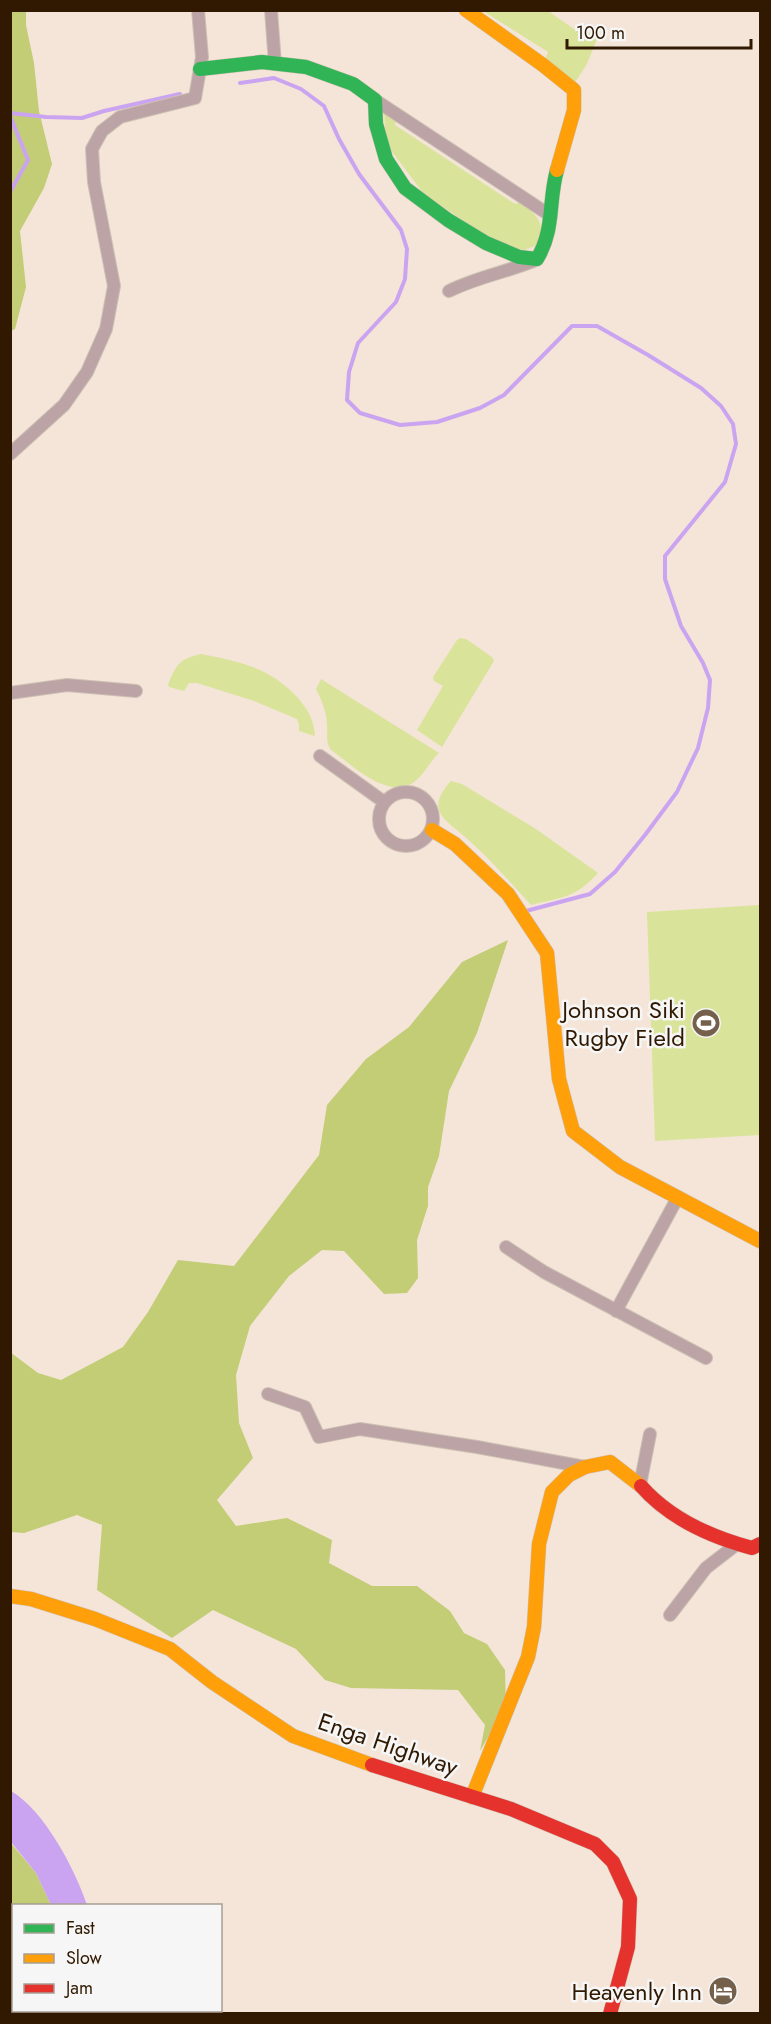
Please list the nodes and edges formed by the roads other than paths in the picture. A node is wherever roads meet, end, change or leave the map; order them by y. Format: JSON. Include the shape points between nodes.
{"nodes":[{"id":1,"x":198,"y":10,"type":"edge"},
{"id":2,"x":271,"y":10,"type":"edge"},
{"id":3,"x":466,"y":10,"type":"edge"},
{"id":4,"x":275,"y":64,"type":"junction"},
{"id":5,"x":200,"y":69,"type":"junction"},
{"id":6,"x":375,"y":100,"type":"junction"},
{"id":7,"x":551,"y":216,"type":"junction"},
{"id":8,"x":537,"y":259,"type":"junction"},
{"id":9,"x":449,"y":291,"type":"dead end"},
{"id":10,"x":10,"y":454,"type":"edge"},
{"id":11,"x":136,"y":691,"type":"dead end"},
{"id":12,"x":10,"y":693,"type":"edge"},
{"id":13,"x":320,"y":756,"type":"dead end"},
{"id":14,"x":384,"y":802,"type":"junction"},
{"id":15,"x":432,"y":830,"type":"junction"},
{"id":16,"x":678,"y":1197,"type":"junction"},
{"id":17,"x":760,"y":1241,"type":"edge"},
{"id":18,"x":506,"y":1246,"type":"dead end"},
{"id":19,"x":616,"y":1311,"type":"junction"},
{"id":20,"x":706,"y":1358,"type":"dead end"},
{"id":21,"x":268,"y":1394,"type":"dead end"},
{"id":22,"x":650,"y":1434,"type":"dead end"},
{"id":23,"x":585,"y":1467,"type":"junction"},
{"id":24,"x":640,"y":1485,"type":"junction"},
{"id":25,"x":736,"y":1544,"type":"junction"},
{"id":26,"x":760,"y":1544,"type":"edge"},
{"id":27,"x":10,"y":1596,"type":"edge"},
{"id":28,"x":670,"y":1615,"type":"dead end"},
{"id":29,"x":472,"y":1797,"type":"junction"},
{"id":30,"x":610,"y":2013,"type":"edge"}],
"edges":[{"from":1,"to":5,"type":"street"},
{"from":2,"to":4,"type":"street"},
{"from":3,"to":7,"type":"street","via":[[574,90],[574,110],[552,188]]},
{"from":4,"to":5,"type":"street"},
{"from":4,"to":6,"type":"street","via":[[306,67],[334,77],[353,84]]},
{"from":5,"to":10,"type":"street","via":[[195,98],[120,117],[102,131],[92,149],[94,182],[114,286],[106,329],[87,372],[64,405]]},
{"from":6,"to":7,"type":"street"},
{"from":6,"to":8,"type":"street","via":[[376,124],[386,159],[405,188],[486,243],[519,258]]},
{"from":7,"to":8,"type":"street","via":[[546,244]]},
{"from":8,"to":9,"type":"street"},
{"from":11,"to":12,"type":"street","via":[[67,685]]},
{"from":13,"to":14,"type":"street"},
{"from":14,"to":15,"type":"street","via":[[399,793],[416,794],[430,805]]},
{"from":14,"to":15,"type":"street","via":[[380,828],[392,843],[419,844]]},
{"from":15,"to":16,"type":"street","via":[[455,844],[508,894],[547,953],[559,1079],[573,1131],[620,1167]]},
{"from":16,"to":17,"type":"street"},
{"from":16,"to":19,"type":"street"},
{"from":18,"to":19,"type":"street","via":[[544,1272]]},
{"from":19,"to":20,"type":"street"},
{"from":21,"to":23,"type":"street","via":[[305,1407],[319,1437],[360,1429]]},
{"from":22,"to":24,"type":"street"},
{"from":23,"to":24,"type":"street","via":[[610,1462]]},
{"from":23,"to":29,"type":"street","via":[[569,1474],[552,1492],[539,1544],[534,1627],[528,1657]]},
{"from":24,"to":25,"type":"street","via":[[693,1527]]},
{"from":25,"to":26,"type":"street","via":[[753,1548]]},
{"from":25,"to":28,"type":"street","via":[[706,1568]]},
{"from":27,"to":29,"type":"street","name":"Enga Highway","via":[[85,1616],[170,1649],[293,1736]]},
{"from":29,"to":30,"type":"street","name":"Enga Highway","via":[[573,1833],[595,1844],[613,1862],[630,1899],[628,1947]]}]}
